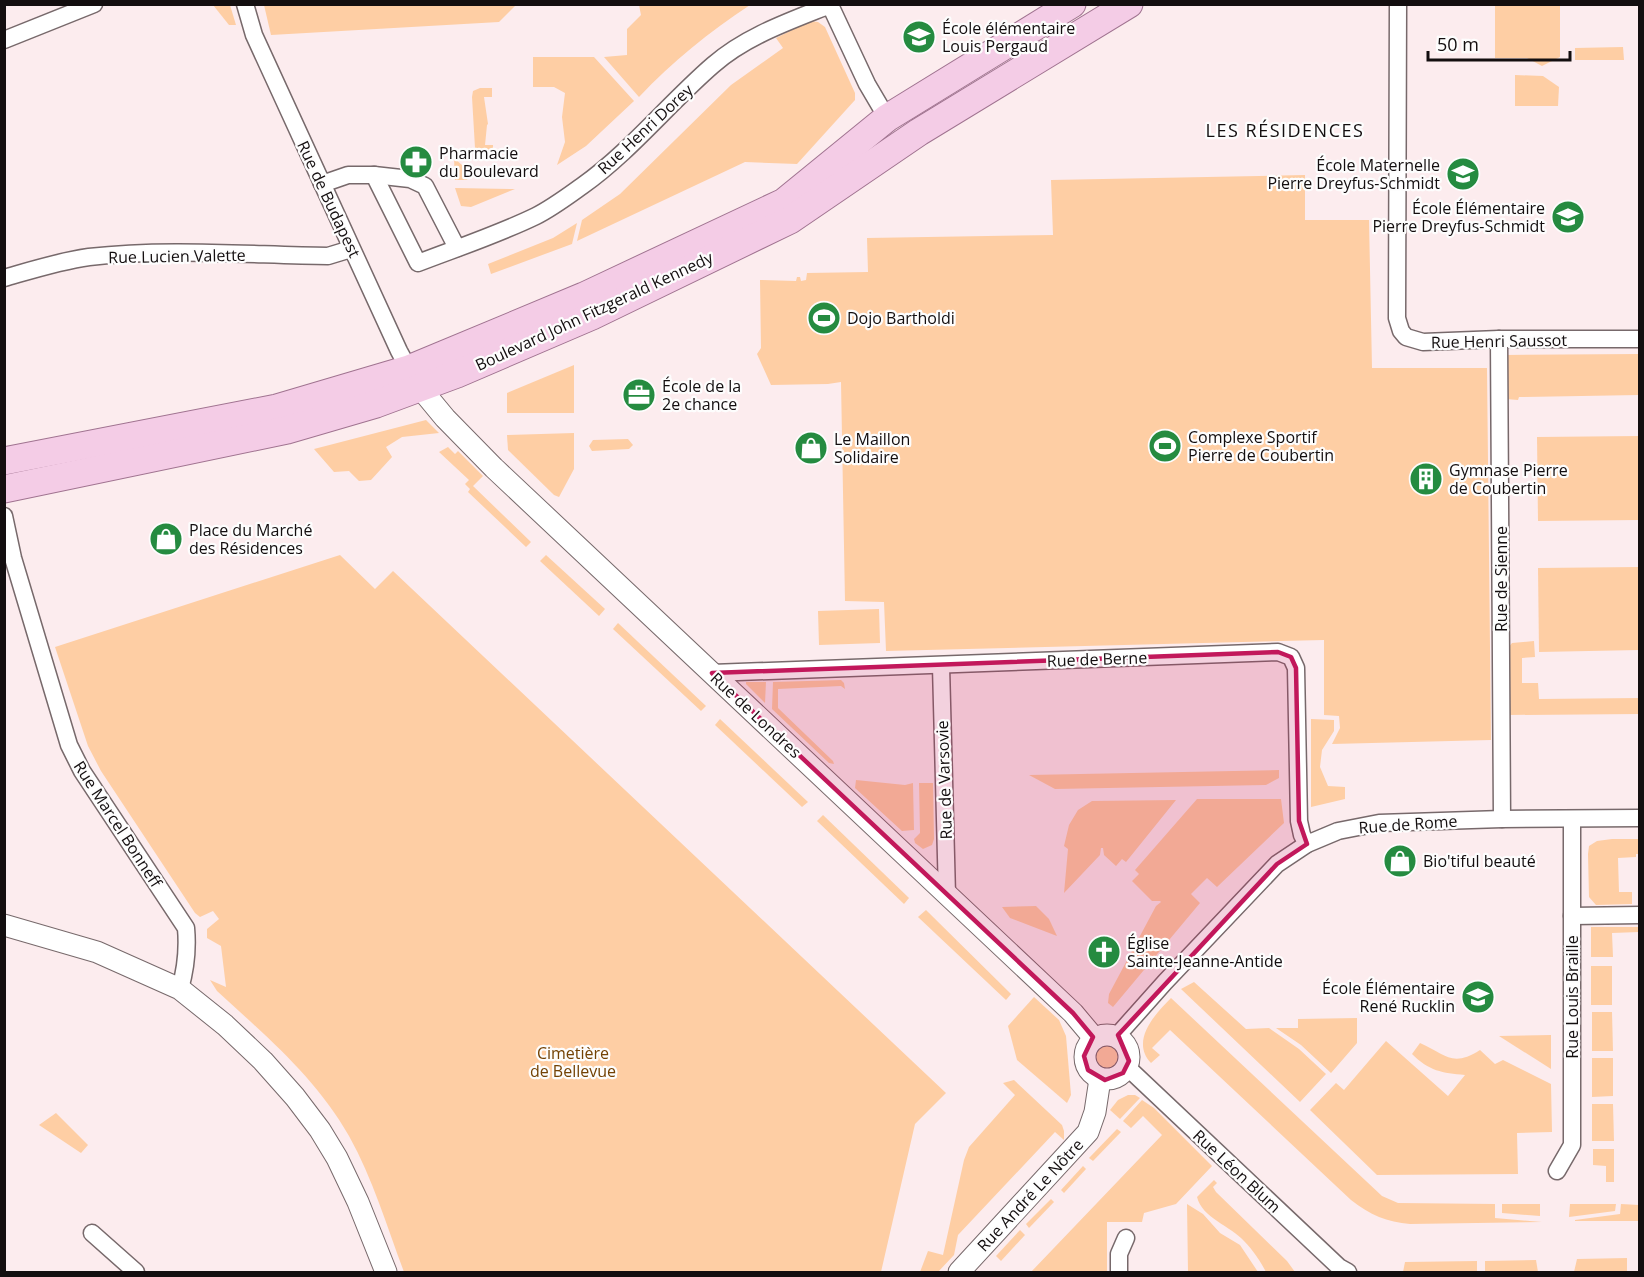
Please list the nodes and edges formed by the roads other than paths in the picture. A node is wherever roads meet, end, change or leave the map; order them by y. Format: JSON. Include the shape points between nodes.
{"nodes":[{"id":1,"x":94,"y":4,"type":"edge"},
{"id":2,"x":245,"y":4,"type":"edge"},
{"id":3,"x":1072,"y":4,"type":"edge"},
{"id":4,"x":1129,"y":4,"type":"edge"},
{"id":5,"x":1398,"y":4,"type":"edge"},
{"id":6,"x":830,"y":5,"type":"edge"},
{"id":7,"x":4,"y":40,"type":"edge"},
{"id":8,"x":887,"y":118,"type":"junction"},
{"id":9,"x":374,"y":175,"type":"junction"},
{"id":10,"x":322,"y":184,"type":"junction"},
{"id":11,"x":457,"y":248,"type":"junction"},
{"id":12,"x":351,"y":249,"type":"junction"},
{"id":13,"x":4,"y":278,"type":"edge"},
{"id":14,"x":1499,"y":339,"type":"junction"},
{"id":15,"x":1640,"y":339,"type":"edge"},
{"id":16,"x":415,"y":379,"type":"junction"},
{"id":17,"x":4,"y":461,"type":"edge"},
{"id":18,"x":4,"y":489,"type":"edge"},
{"id":19,"x":4,"y":516,"type":"edge"},
{"id":20,"x":941,"y":666,"type":"junction"},
{"id":21,"x":712,"y":673,"type":"junction"},
{"id":22,"x":1640,"y":818,"type":"edge"},
{"id":23,"x":1502,"y":819,"type":"junction"},
{"id":24,"x":1572,"y":819,"type":"junction"},
{"id":25,"x":1307,"y":844,"type":"junction"},
{"id":26,"x":947,"y":895,"type":"junction"},
{"id":27,"x":1640,"y":915,"type":"edge"},
{"id":28,"x":1572,"y":916,"type":"junction"},
{"id":29,"x":4,"y":925,"type":"edge"},
{"id":30,"x":180,"y":989,"type":"junction"},
{"id":31,"x":1116,"y":1037,"type":"junction"},
{"id":32,"x":1094,"y":1038,"type":"junction"},
{"id":33,"x":1127,"y":1067,"type":"junction"},
{"id":34,"x":1100,"y":1079,"type":"junction"},
{"id":35,"x":1557,"y":1171,"type":"dead end"},
{"id":36,"x":92,"y":1233,"type":"dead end"},
{"id":37,"x":1126,"y":1238,"type":"dead end"},
{"id":38,"x":1341,"y":1271,"type":"edge"},
{"id":39,"x":136,"y":1272,"type":"edge"},
{"id":40,"x":386,"y":1272,"type":"edge"},
{"id":41,"x":959,"y":1272,"type":"edge"},
{"id":42,"x":1119,"y":1272,"type":"edge"}],
"edges":[{"from":1,"to":7,"type":"street"},
{"from":2,"to":10,"type":"street","name":"Rue de Budapest","via":[[254,35]]},
{"from":3,"to":8,"type":"main road","name":"Boulevard John Fitzgerald Kennedy"},
{"from":4,"to":16,"type":"main road","name":"Boulevard John Fitzgerald Kennedy","via":[[920,132],[790,220],[592,316]]},
{"from":5,"to":14,"type":"street","name":"Rue Henri Saussot","via":[[1397,318],[1406,337],[1424,342]]},
{"from":6,"to":8,"type":"street"},
{"from":6,"to":11,"type":"street","name":"Rue Henri Dorey","via":[[758,36],[713,64],[649,127],[566,197],[537,215]]},
{"from":8,"to":16,"type":"main road","name":"Boulevard John Fitzgerald Kennedy","via":[[784,202]]},
{"from":9,"to":10,"type":"street","via":[[348,175]]},
{"from":9,"to":11,"type":"street","via":[[410,179],[425,186]]},
{"from":9,"to":11,"type":"street","name":"Rue Henri Dorey","via":[[418,263]]},
{"from":10,"to":12,"type":"street","name":"Rue de Budapest"},
{"from":12,"to":13,"type":"street","name":"Rue Lucien Valette","via":[[328,256],[156,253],[89,257]]},
{"from":12,"to":16,"type":"street","name":"Rue de Budapest"},
{"from":14,"to":15,"type":"street","name":"Rue Henri Saussot"},
{"from":14,"to":23,"type":"street","name":"Rue de Sienne"},
{"from":16,"to":17,"type":"main road","name":"Boulevard John Fitzgerald Kennedy"},
{"from":16,"to":18,"type":"main road","name":"Boulevard John Fitzgerald Kennedy","via":[[376,404],[286,430]]},
{"from":16,"to":21,"type":"street","name":"Rue de Londres","via":[[445,418],[494,468]]},
{"from":19,"to":30,"type":"street","name":"Rue Marcel Bonneff","via":[[69,745],[82,771],[186,928],[186,965]]},
{"from":20,"to":21,"type":"street","name":"Rue de Berne"},
{"from":20,"to":25,"type":"street","name":"Rue de Berne","via":[[1278,652],[1291,657],[1296,668],[1299,821]]},
{"from":20,"to":26,"type":"street","name":"Rue de Varsovie"},
{"from":21,"to":26,"type":"street","name":"Rue de Londres"},
{"from":22,"to":24,"type":"street","name":"Rue de Rome"},
{"from":23,"to":24,"type":"street","name":"Rue de Rome"},
{"from":23,"to":25,"type":"street","name":"Rue de Rome","via":[[1379,823],[1338,831]]},
{"from":24,"to":28,"type":"street","name":"Rue Louis Braille"},
{"from":25,"to":31,"type":"street","name":"Rue de Rome","via":[[1278,864]]},
{"from":26,"to":32,"type":"street","name":"Rue de Londres","via":[[1073,1013]]},
{"from":27,"to":28,"type":"street"},
{"from":28,"to":35,"type":"street","name":"Rue Louis Braille","via":[[1572,1145]]},
{"from":29,"to":30,"type":"street","via":[[97,952]]},
{"from":30,"to":40,"type":"street","via":[[263,1061],[320,1130],[358,1202]]},
{"from":31,"to":32,"type":"street"},
{"from":31,"to":33,"type":"street","via":[[1127,1046]]},
{"from":32,"to":34,"type":"street","via":[[1086,1049],[1085,1063],[1092,1075]]},
{"from":33,"to":34,"type":"street","via":[[1118,1077]]},
{"from":33,"to":38,"type":"street","name":"Rue Léon Blum"},
{"from":34,"to":41,"type":"street","name":"Rue André Le Nôtre","via":[[1088,1132]]},
{"from":36,"to":39,"type":"street"},
{"from":37,"to":42,"type":"street","via":[[1119,1254]]}]}
